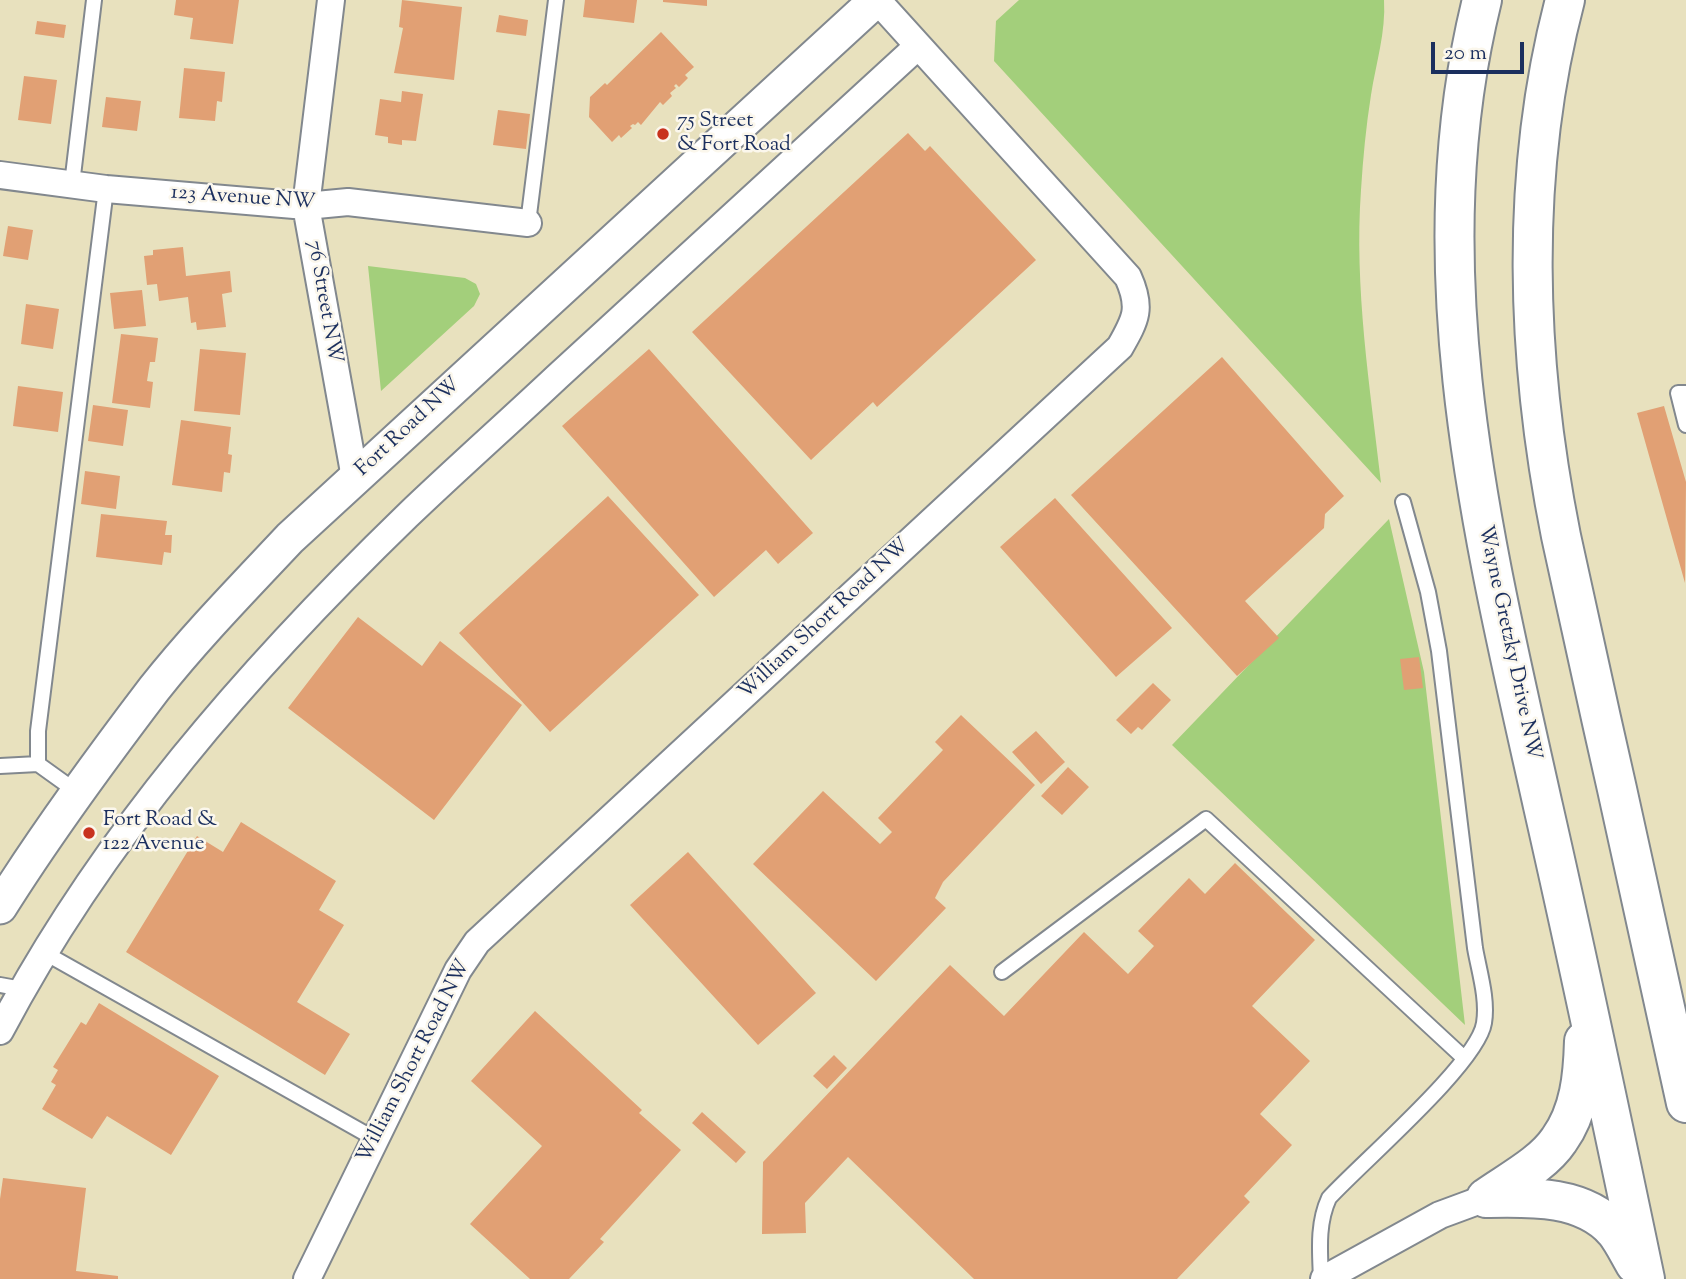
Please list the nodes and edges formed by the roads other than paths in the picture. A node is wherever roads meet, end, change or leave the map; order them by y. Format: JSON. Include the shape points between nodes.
{"nodes":[{"id":1,"x":94,"y":0,"type":"edge"},
{"id":2,"x":331,"y":0,"type":"edge"},
{"id":3,"x":556,"y":0,"type":"edge"},
{"id":4,"x":877,"y":0,"type":"edge"},
{"id":5,"x":1565,"y":0,"type":"edge"},
{"id":6,"x":1478,"y":6,"type":"edge"},
{"id":7,"x":918,"y":46,"type":"junction"},
{"id":8,"x":0,"y":175,"type":"edge"},
{"id":9,"x":72,"y":184,"type":"junction"},
{"id":10,"x":106,"y":188,"type":"junction"},
{"id":11,"x":306,"y":206,"type":"junction"},
{"id":12,"x":528,"y":223,"type":"joint"},
{"id":13,"x":1686,"y":393,"type":"edge"},
{"id":14,"x":1686,"y":425,"type":"edge"},
{"id":15,"x":355,"y":478,"type":"junction"},
{"id":16,"x":1403,"y":502,"type":"dead end"},
{"id":17,"x":38,"y":764,"type":"junction"},
{"id":18,"x":0,"y":766,"type":"edge"},
{"id":19,"x":78,"y":793,"type":"junction"},
{"id":20,"x":0,"y":908,"type":"edge"},
{"id":21,"x":45,"y":953,"type":"junction"},
{"id":22,"x":1002,"y":972,"type":"dead end"},
{"id":23,"x":11,"y":987,"type":"edge"},
{"id":24,"x":1585,"y":992,"type":"junction"},
{"id":25,"x":0,"y":1031,"type":"edge"},
{"id":26,"x":1464,"y":1058,"type":"junction"},
{"id":27,"x":1686,"y":1102,"type":"edge"},
{"id":28,"x":375,"y":1139,"type":"junction"},
{"id":29,"x":1486,"y":1198,"type":"junction"},
{"id":30,"x":307,"y":1279,"type":"edge"},
{"id":31,"x":1322,"y":1279,"type":"edge"},
{"id":32,"x":1644,"y":1279,"type":"edge"}],
"edges":[{"from":1,"to":9,"type":"lane"},
{"from":2,"to":11,"type":"street","name":"76 Street NW"},
{"from":3,"to":12,"type":"lane"},
{"from":4,"to":7,"type":"street","name":"William Short Road NW"},
{"from":4,"to":15,"type":"street","name":"Fort Road NW"},
{"from":5,"to":27,"type":"main road","via":[[1551,63],[1535,187],[1532,267],[1544,431],[1561,534]]},
{"from":6,"to":24,"type":"main road","name":"Wayne Gretzky Drive NW","via":[[1454,195],[1454,293],[1467,434],[1486,544]]},
{"from":7,"to":21,"type":"street","via":[[407,516],[276,650],[151,797],[78,898]]},
{"from":7,"to":28,"type":"street","name":"William Short Road NW","via":[[1128,277],[1137,297],[1129,332],[1120,347],[477,942],[457,970]]},
{"from":8,"to":9,"type":"street","name":"123 Avenue NW"},
{"from":9,"to":10,"type":"street","name":"123 Avenue NW"},
{"from":10,"to":11,"type":"street","name":"123 Avenue NW"},
{"from":10,"to":17,"type":"lane","via":[[38,732]]},
{"from":11,"to":12,"type":"street","name":"123 Avenue NW","via":[[348,202]]},
{"from":11,"to":15,"type":"street","name":"76 Street NW"},
{"from":13,"to":14,"type":"lane","via":[[1678,393]]},
{"from":15,"to":19,"type":"street","name":"Fort Road NW","via":[[229,603],[156,688]]},
{"from":16,"to":26,"type":"lane","via":[[1439,651],[1483,995],[1484,1023]]},
{"from":17,"to":18,"type":"lane"},
{"from":17,"to":19,"type":"lane"},
{"from":19,"to":20,"type":"street","name":"Fort Road NW"},
{"from":21,"to":23,"type":"street"},
{"from":21,"to":28,"type":"lane"},
{"from":22,"to":26,"type":"lane","via":[[1206,819]]},
{"from":23,"to":25,"type":"street"},
{"from":24,"to":29,"type":"main road","via":[[1583,1072],[1569,1123],[1558,1142],[1537,1162]]},
{"from":24,"to":32,"type":"main road","name":"Wayne Gretzky Drive NW"},
{"from":26,"to":31,"type":"lane","via":[[1328,1198],[1319,1244]]},
{"from":28,"to":30,"type":"street","name":"William Short Road NW"},
{"from":29,"to":31,"type":"street","via":[[1440,1215]]},
{"from":29,"to":32,"type":"main road","via":[[1538,1197],[1587,1210],[1616,1232]]}]}
